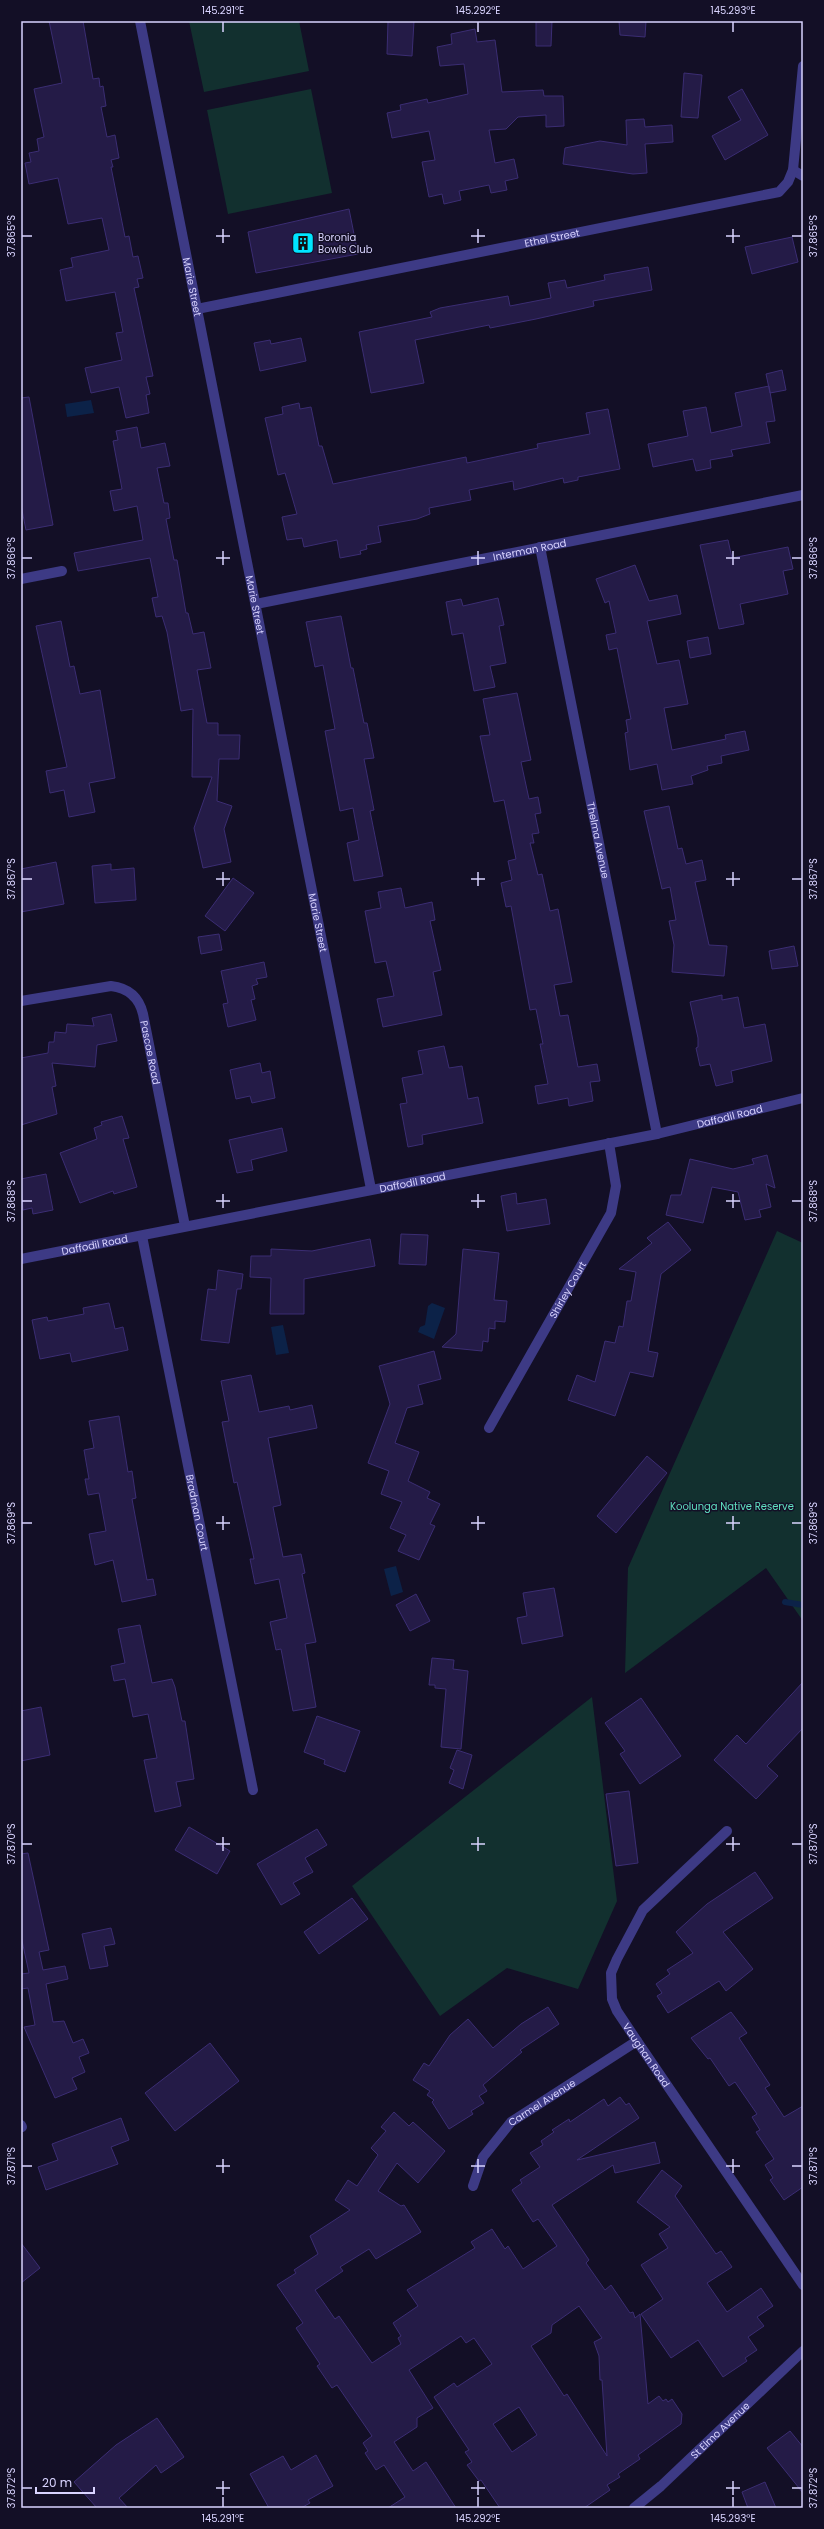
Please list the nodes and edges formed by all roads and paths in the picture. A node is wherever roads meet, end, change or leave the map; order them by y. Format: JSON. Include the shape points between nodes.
{"nodes":[{"id":1,"x":140,"y":21,"type":"edge"},
{"id":2,"x":803,"y":66,"type":"edge"},
{"id":3,"x":793,"y":170,"type":"junction"},
{"id":4,"x":803,"y":176,"type":"edge"},
{"id":5,"x":197,"y":308,"type":"junction"},
{"id":6,"x":803,"y":495,"type":"edge"},
{"id":7,"x":540,"y":547,"type":"junction"},
{"id":8,"x":62,"y":571,"type":"dead end"},
{"id":9,"x":21,"y":579,"type":"edge"},
{"id":10,"x":256,"y":604,"type":"junction"},
{"id":11,"x":21,"y":1000,"type":"edge"},
{"id":12,"x":803,"y":1098,"type":"edge"},
{"id":13,"x":657,"y":1134,"type":"junction"},
{"id":14,"x":609,"y":1143,"type":"junction"},
{"id":15,"x":371,"y":1189,"type":"junction"},
{"id":16,"x":185,"y":1226,"type":"junction"},
{"id":17,"x":142,"y":1236,"type":"junction"},
{"id":18,"x":21,"y":1259,"type":"edge"},
{"id":19,"x":489,"y":1428,"type":"dead end"},
{"id":20,"x":253,"y":1790,"type":"dead end"},
{"id":21,"x":727,"y":1831,"type":"dead end"},
{"id":22,"x":637,"y":2041,"type":"junction"},
{"id":23,"x":472,"y":2186,"type":"dead end"},
{"id":24,"x":803,"y":2285,"type":"edge"},
{"id":25,"x":803,"y":2351,"type":"edge"},
{"id":26,"x":634,"y":2508,"type":"edge"}],
"edges":[{"from":1,"to":5,"type":"street","name":"Marie Street"},
{"from":2,"to":3,"type":"street","name":"Ethel Street"},
{"from":3,"to":4,"type":"street"},
{"from":3,"to":5,"type":"street","name":"Ethel Street","via":[[784,188],[771,195]]},
{"from":5,"to":10,"type":"street","name":"Marie Street"},
{"from":6,"to":7,"type":"street","name":"Interman Road"},
{"from":7,"to":10,"type":"street","name":"Interman Road"},
{"from":7,"to":13,"type":"street","name":"Thelma Avenue"},
{"from":8,"to":9,"type":"street"},
{"from":10,"to":15,"type":"street","name":"Marie Street"},
{"from":11,"to":16,"type":"street","name":"Pascoe Road","via":[[111,986],[119,987],[133,995],[143,1014]]},
{"from":12,"to":13,"type":"street","name":"Daffodil Road"},
{"from":13,"to":14,"type":"street","name":"Daffodil Road"},
{"from":14,"to":15,"type":"street","name":"Daffodil Road"},
{"from":14,"to":19,"type":"street","name":"Shirley Court","via":[[616,1186],[610,1213]]},
{"from":15,"to":16,"type":"street","name":"Daffodil Road"},
{"from":16,"to":17,"type":"street","name":"Daffodil Road"},
{"from":17,"to":18,"type":"street","name":"Daffodil Road"},
{"from":17,"to":20,"type":"street","name":"Bradman Court"},
{"from":21,"to":22,"type":"street","name":"Vaughan Road","via":[[643,1910],[617,1959],[611,1973],[612,1999],[617,2012]]},
{"from":22,"to":23,"type":"street","name":"Carmel Avenue","via":[[511,2122],[483,2157]]},
{"from":22,"to":24,"type":"street","name":"Vaughan Road"},
{"from":25,"to":26,"type":"street","name":"St Elmo Avenue"}]}
